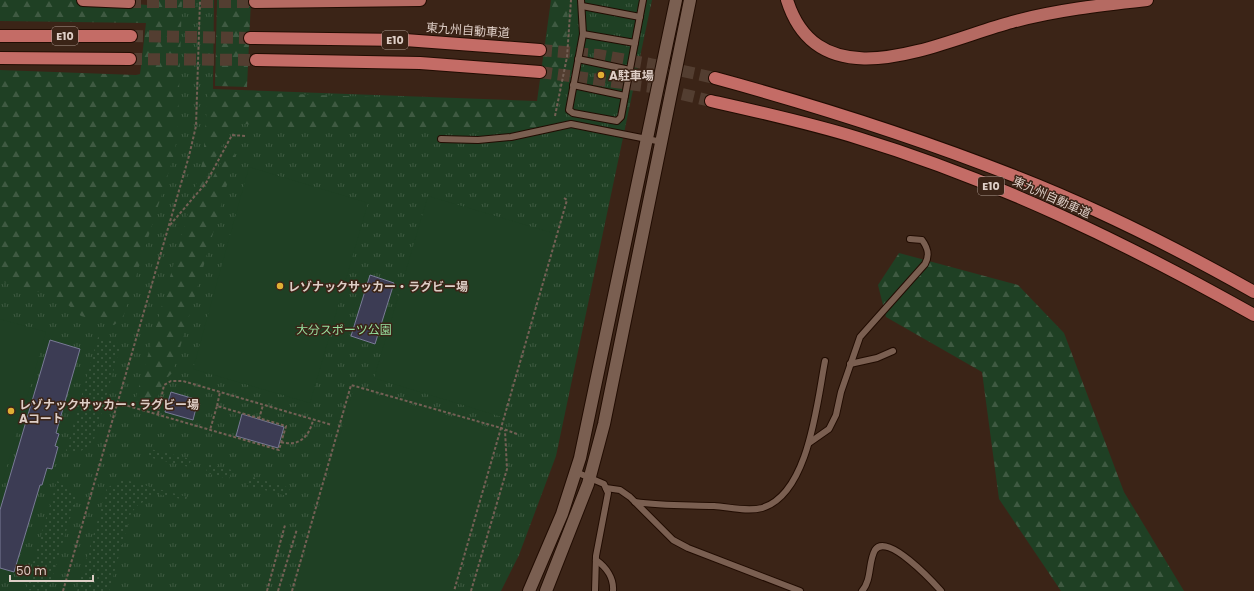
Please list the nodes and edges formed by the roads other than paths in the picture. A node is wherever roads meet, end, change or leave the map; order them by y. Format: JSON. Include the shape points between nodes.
{"nodes":[{"id":1,"x":83,"y":0,"type":"edge"},
{"id":2,"x":420,"y":0,"type":"edge"},
{"id":3,"x":643,"y":0,"type":"edge"},
{"id":4,"x":676,"y":0,"type":"edge"},
{"id":5,"x":690,"y":0,"type":"edge"},
{"id":6,"x":788,"y":0,"type":"edge"},
{"id":7,"x":1147,"y":0,"type":"edge"},
{"id":8,"x":130,"y":2,"type":"dead end"},
{"id":9,"x":255,"y":2,"type":"dead end"},
{"id":10,"x":581,"y":3,"type":"edge"},
{"id":11,"x":640,"y":17,"type":"junction"},
{"id":12,"x":583,"y":34,"type":"junction"},
{"id":13,"x":0,"y":36,"type":"edge"},
{"id":14,"x":131,"y":36,"type":"tunnel mouth"},
{"id":15,"x":250,"y":38,"type":"tunnel mouth"},
{"id":16,"x":635,"y":43,"type":"junction"},
{"id":17,"x":540,"y":50,"type":"tunnel mouth"},
{"id":18,"x":0,"y":58,"type":"edge"},
{"id":19,"x":130,"y":59,"type":"tunnel mouth"},
{"id":20,"x":578,"y":59,"type":"junction"},
{"id":21,"x":256,"y":60,"type":"tunnel mouth"},
{"id":22,"x":630,"y":70,"type":"junction"},
{"id":23,"x":540,"y":72,"type":"tunnel mouth"},
{"id":24,"x":715,"y":78,"type":"tunnel mouth"},
{"id":25,"x":573,"y":85,"type":"junction"},
{"id":26,"x":625,"y":96,"type":"junction"},
{"id":27,"x":711,"y":101,"type":"tunnel mouth"},
{"id":28,"x":573,"y":113,"type":"junction"},
{"id":29,"x":571,"y":124,"type":"junction"},
{"id":30,"x":441,"y":139,"type":"dead end"},
{"id":31,"x":648,"y":140,"type":"junction"},
{"id":32,"x":662,"y":142,"type":"junction"},
{"id":33,"x":910,"y":239,"type":"dead end"},
{"id":34,"x":1254,"y":292,"type":"edge"},
{"id":35,"x":1254,"y":315,"type":"edge"},
{"id":36,"x":893,"y":351,"type":"dead end"},
{"id":37,"x":825,"y":361,"type":"dead end"},
{"id":38,"x":850,"y":364,"type":"junction"},
{"id":39,"x":810,"y":443,"type":"junction"},
{"id":40,"x":576,"y":472,"type":"junction"},
{"id":41,"x":590,"y":478,"type":"junction"},
{"id":42,"x":606,"y":488,"type":"junction"},
{"id":43,"x":635,"y":502,"type":"junction"},
{"id":44,"x":596,"y":560,"type":"junction"},
{"id":45,"x":529,"y":591,"type":"edge"},
{"id":46,"x":546,"y":591,"type":"edge"},
{"id":47,"x":595,"y":591,"type":"edge"},
{"id":48,"x":613,"y":591,"type":"edge"},
{"id":49,"x":800,"y":591,"type":"edge"},
{"id":50,"x":862,"y":591,"type":"edge"},
{"id":51,"x":941,"y":591,"type":"edge"}],
"edges":[{"from":1,"to":8,"type":"highway"},
{"from":2,"to":9,"type":"highway"},
{"from":3,"to":11,"type":"lane"},
{"from":4,"to":31,"type":"street"},
{"from":5,"to":32,"type":"street"},
{"from":6,"to":7,"type":"highway","via":[[793,15],[806,33],[820,46],[839,55],[872,60],[904,54],[1030,17]]},
{"from":10,"to":11,"type":"lane"},
{"from":10,"to":12,"type":"lane"},
{"from":11,"to":16,"type":"lane"},
{"from":12,"to":16,"type":"lane"},
{"from":12,"to":20,"type":"lane"},
{"from":13,"to":14,"type":"highway","number":"E10"},
{"from":15,"to":17,"type":"highway","name":"東九州自動車道","number":"E10","via":[[405,40]]},
{"from":16,"to":22,"type":"lane"},
{"from":18,"to":19,"type":"highway","number":"E10"},
{"from":20,"to":22,"type":"lane"},
{"from":20,"to":25,"type":"lane"},
{"from":21,"to":23,"type":"highway","number":"E10","via":[[428,64]]},
{"from":22,"to":26,"type":"lane"},
{"from":24,"to":34,"type":"highway","name":"東九州自動車道","number":"E10","via":[[907,136],[1018,177],[1118,221]]},
{"from":25,"to":26,"type":"lane"},
{"from":25,"to":28,"type":"lane","via":[[569,108]]},
{"from":26,"to":28,"type":"lane","via":[[621,117],[616,122]]},
{"from":27,"to":35,"type":"highway","name":"東九州自動車道","number":"E10","via":[[857,138],[998,188],[1107,237]]},
{"from":28,"to":29,"type":"lane"},
{"from":29,"to":30,"type":"lane","via":[[478,140]]},
{"from":29,"to":31,"type":"lane"},
{"from":31,"to":32,"type":"lane"},
{"from":31,"to":40,"type":"street","via":[[592,410]]},
{"from":32,"to":41,"type":"street","via":[[611,395]]},
{"from":33,"to":38,"type":"lane","via":[[922,240],[928,251],[928,258],[860,337]]},
{"from":36,"to":38,"type":"lane","via":[[877,358]]},
{"from":37,"to":39,"type":"lane"},
{"from":38,"to":39,"type":"lane","via":[[836,415],[829,429]]},
{"from":39,"to":43,"type":"lane","via":[[802,466],[792,483],[771,504],[762,508],[751,510],[714,506],[656,506]]},
{"from":40,"to":41,"type":"lane"},
{"from":40,"to":45,"type":"street","via":[[562,514]]},
{"from":41,"to":42,"type":"lane","via":[[604,484]]},
{"from":41,"to":46,"type":"street"},
{"from":42,"to":43,"type":"lane","via":[[620,490]]},
{"from":42,"to":44,"type":"lane","via":[[608,493]]},
{"from":43,"to":49,"type":"lane","via":[[673,540]]},
{"from":44,"to":47,"type":"lane"},
{"from":44,"to":48,"type":"lane","via":[[607,570]]},
{"from":50,"to":51,"type":"lane","via":[[879,546],[897,552],[918,567]]}]}
